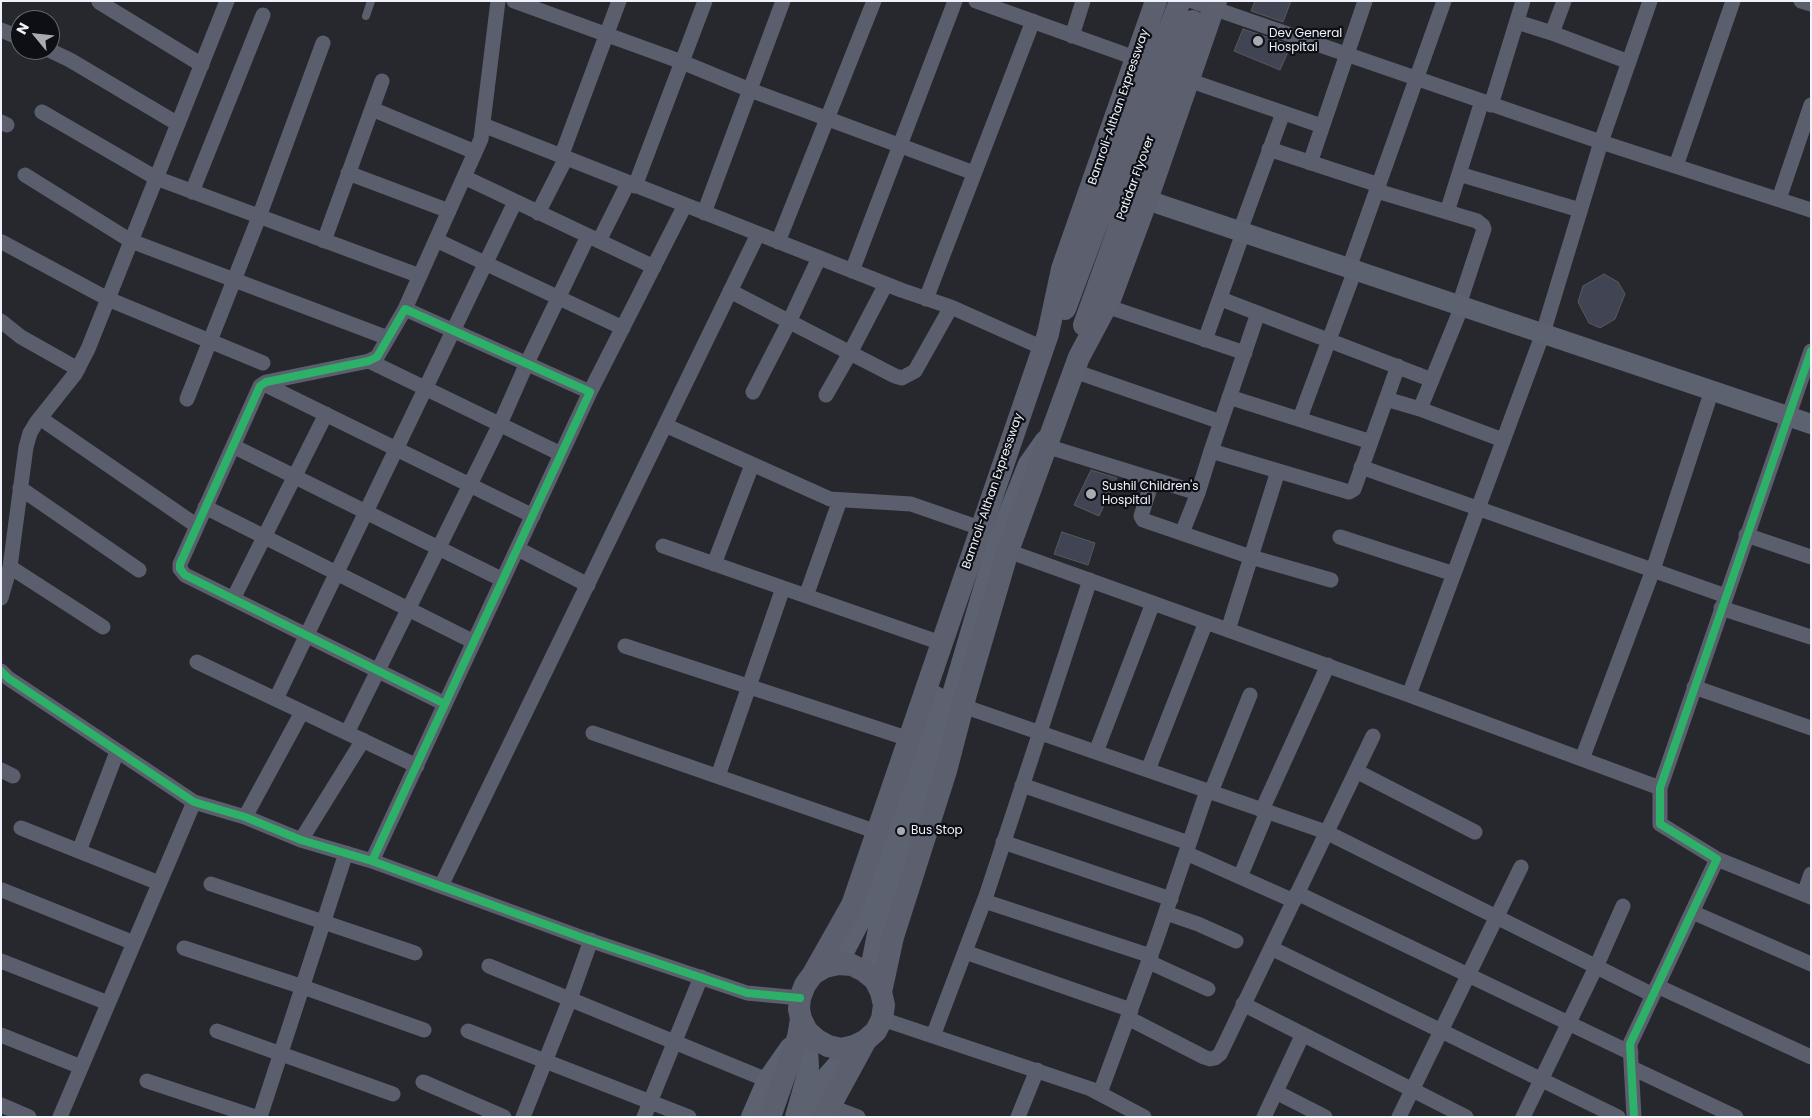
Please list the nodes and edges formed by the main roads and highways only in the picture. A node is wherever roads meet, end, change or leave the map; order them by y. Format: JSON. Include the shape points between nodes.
{"nodes":[{"id":1,"x":1156,"y":1,"type":"edge"},
{"id":2,"x":1180,"y":1,"type":"edge"},
{"id":3,"x":1205,"y":3,"type":"edge"},
{"id":4,"x":1147,"y":200,"type":"junction"},
{"id":5,"x":1045,"y":341,"type":"junction"},
{"id":6,"x":1076,"y":364,"type":"junction"},
{"id":7,"x":1016,"y":422,"type":"junction"},
{"id":8,"x":1811,"y":424,"type":"edge"},
{"id":9,"x":1048,"y":439,"type":"junction"},
{"id":10,"x":838,"y":964,"type":"junction"},
{"id":11,"x":813,"y":974,"type":"junction"},
{"id":12,"x":875,"y":983,"type":"junction"},
{"id":13,"x":801,"y":1021,"type":"junction"},
{"id":14,"x":860,"y":1043,"type":"junction"},
{"id":15,"x":827,"y":1111,"type":"edge"},
{"id":16,"x":751,"y":1117,"type":"edge"},
{"id":17,"x":770,"y":1117,"type":"edge"},
{"id":18,"x":795,"y":1117,"type":"edge"},
{"id":19,"x":804,"y":1117,"type":"edge"}],
"edges":[{"from":1,"to":5,"type":"main road","name":"Bamroli-Althan Expressway","via":[[1062,269]]},
{"from":2,"to":5,"type":"main road","name":"Patidar Flyover","via":[[1066,306]]},
{"from":3,"to":4,"type":"main road","via":[[1188,80]]},
{"from":3,"to":6,"type":"main road","name":"Patidar Flyover","via":[[1085,320]]},
{"from":4,"to":6,"type":"main road","via":[[1106,306]]},
{"from":4,"to":8,"type":"main road"},
{"from":5,"to":7,"type":"main road","name":"Bamroli-Althan Expressway"},
{"from":6,"to":9,"type":"main road"},
{"from":7,"to":10,"type":"main road","via":[[1016,453],[864,914]]},
{"from":7,"to":11,"type":"main road","name":"Bamroli-Althan Expressway","via":[[852,905]]},
{"from":9,"to":12,"type":"main road","via":[[1008,551],[946,771]]},
{"from":9,"to":12,"type":"main road","via":[[1028,464],[997,542],[920,802],[880,919]]},
{"from":10,"to":11,"type":"main road"},
{"from":10,"to":12,"type":"main road","via":[[852,965]]},
{"from":11,"to":13,"type":"main road","via":[[805,985]]},
{"from":12,"to":14,"type":"main road","via":[[884,1005],[882,1019],[876,1031]]},
{"from":13,"to":14,"type":"main road","via":[[816,1040],[828,1046],[841,1049]]},
{"from":13,"to":16,"type":"main road","via":[[767,1080]]},
{"from":13,"to":17,"type":"main road"},
{"from":13,"to":18,"type":"main road","via":[[809,1067]]},
{"from":14,"to":15,"type":"main road"},
{"from":14,"to":19,"type":"main road","via":[[826,1077]]}]}
